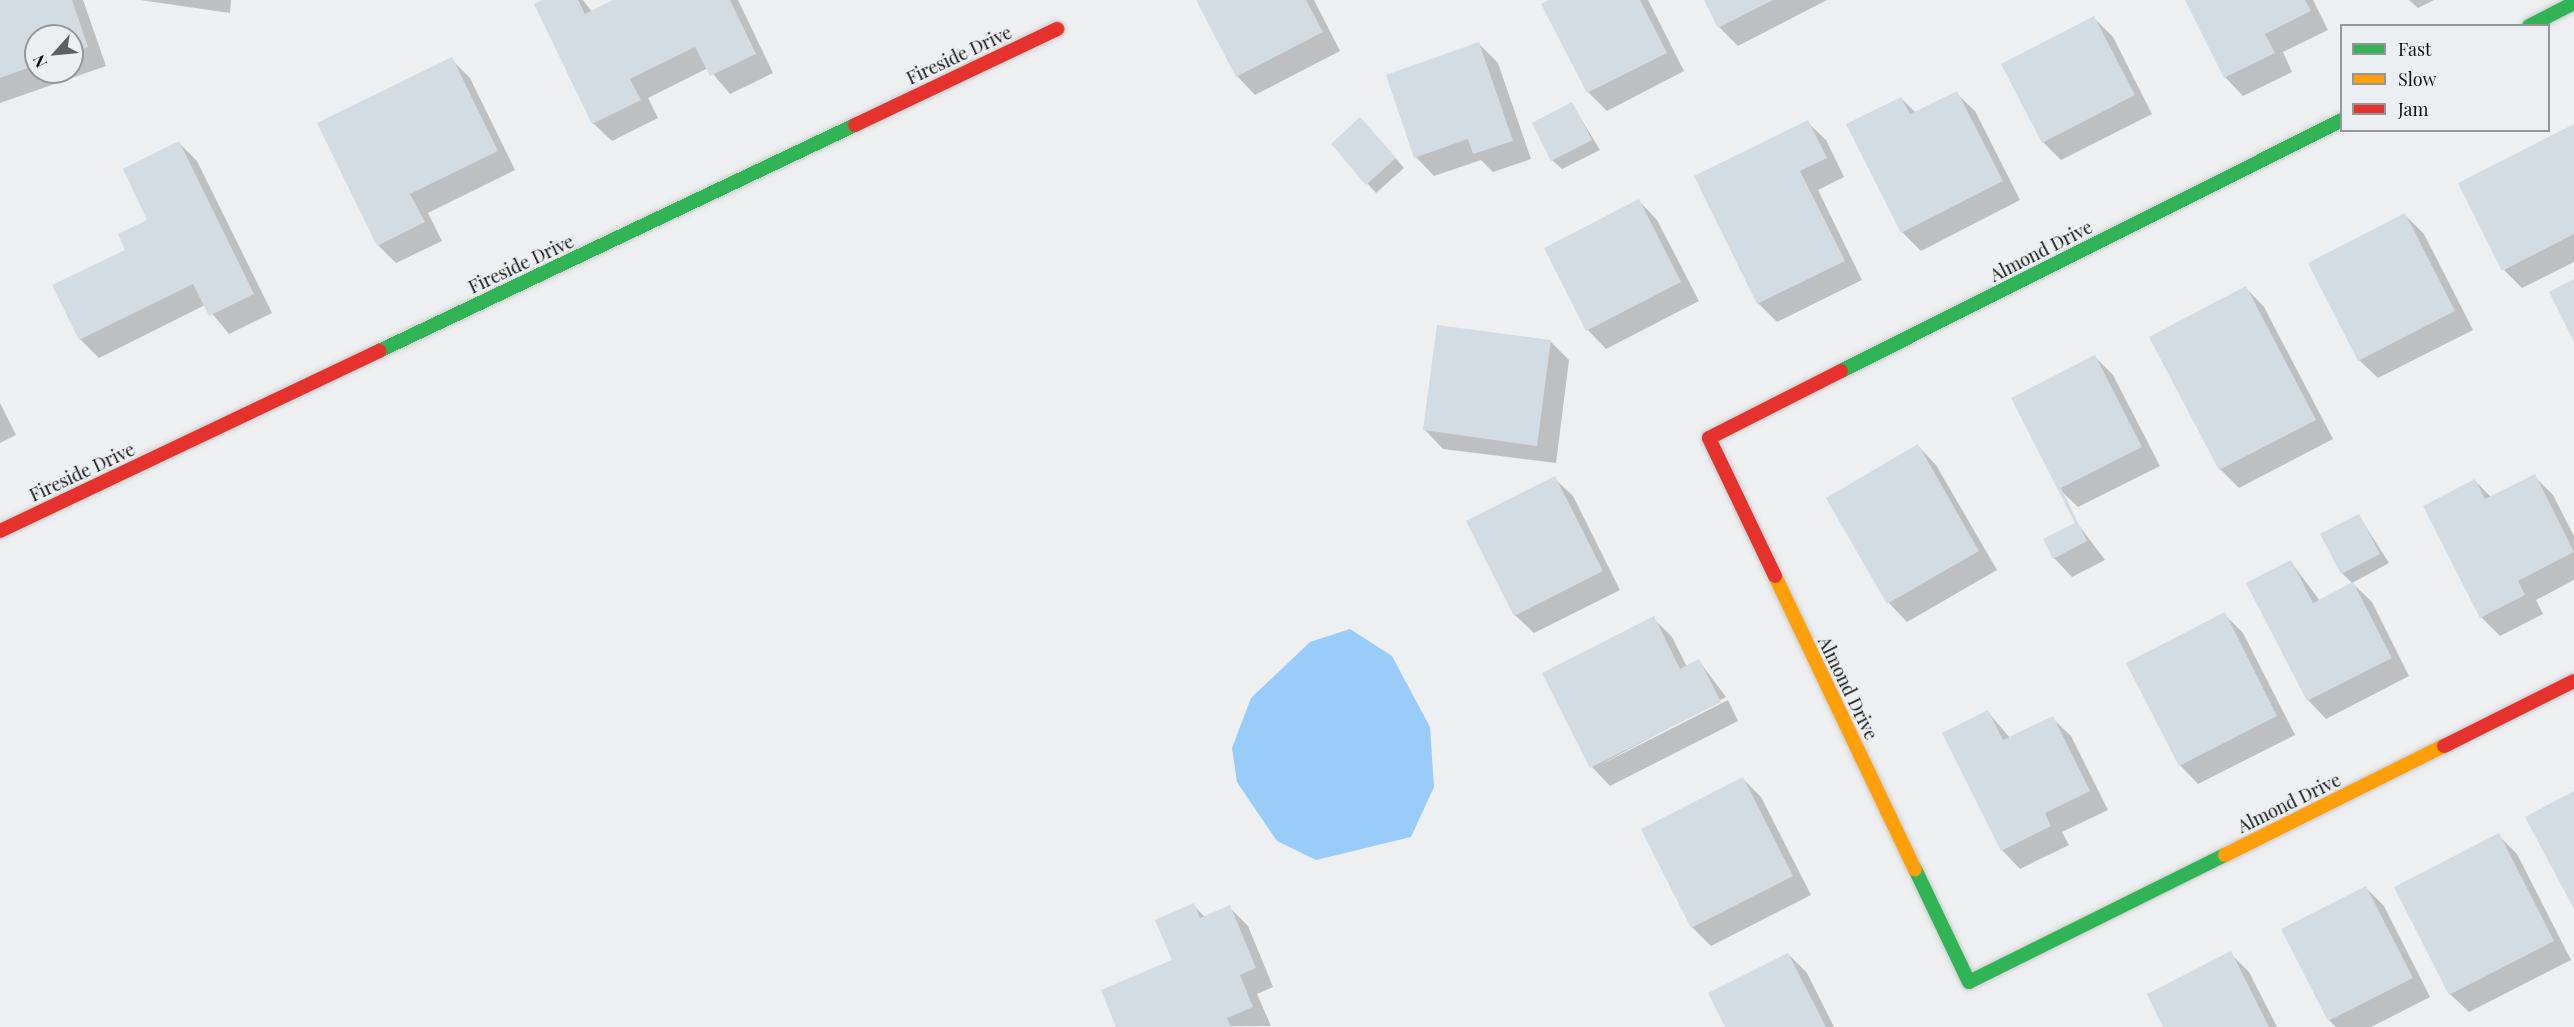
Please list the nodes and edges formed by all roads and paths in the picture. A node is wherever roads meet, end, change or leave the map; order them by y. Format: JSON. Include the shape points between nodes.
{"nodes":[{"id":1,"x":2574,"y":3,"type":"edge"},
{"id":2,"x":2533,"y":24,"type":"edge"},
{"id":3,"x":1056,"y":29,"type":"dead end"},
{"id":4,"x":2340,"y":121,"type":"edge"},
{"id":5,"x":0,"y":531,"type":"edge"},
{"id":6,"x":2574,"y":681,"type":"edge"}],
"edges":[{"from":1,"to":2,"type":"street"},
{"from":3,"to":5,"type":"street","name":"Fireside Drive"},
{"from":4,"to":6,"type":"street","name":"Almond Drive","via":[[1709,438],[1969,982]]}]}
